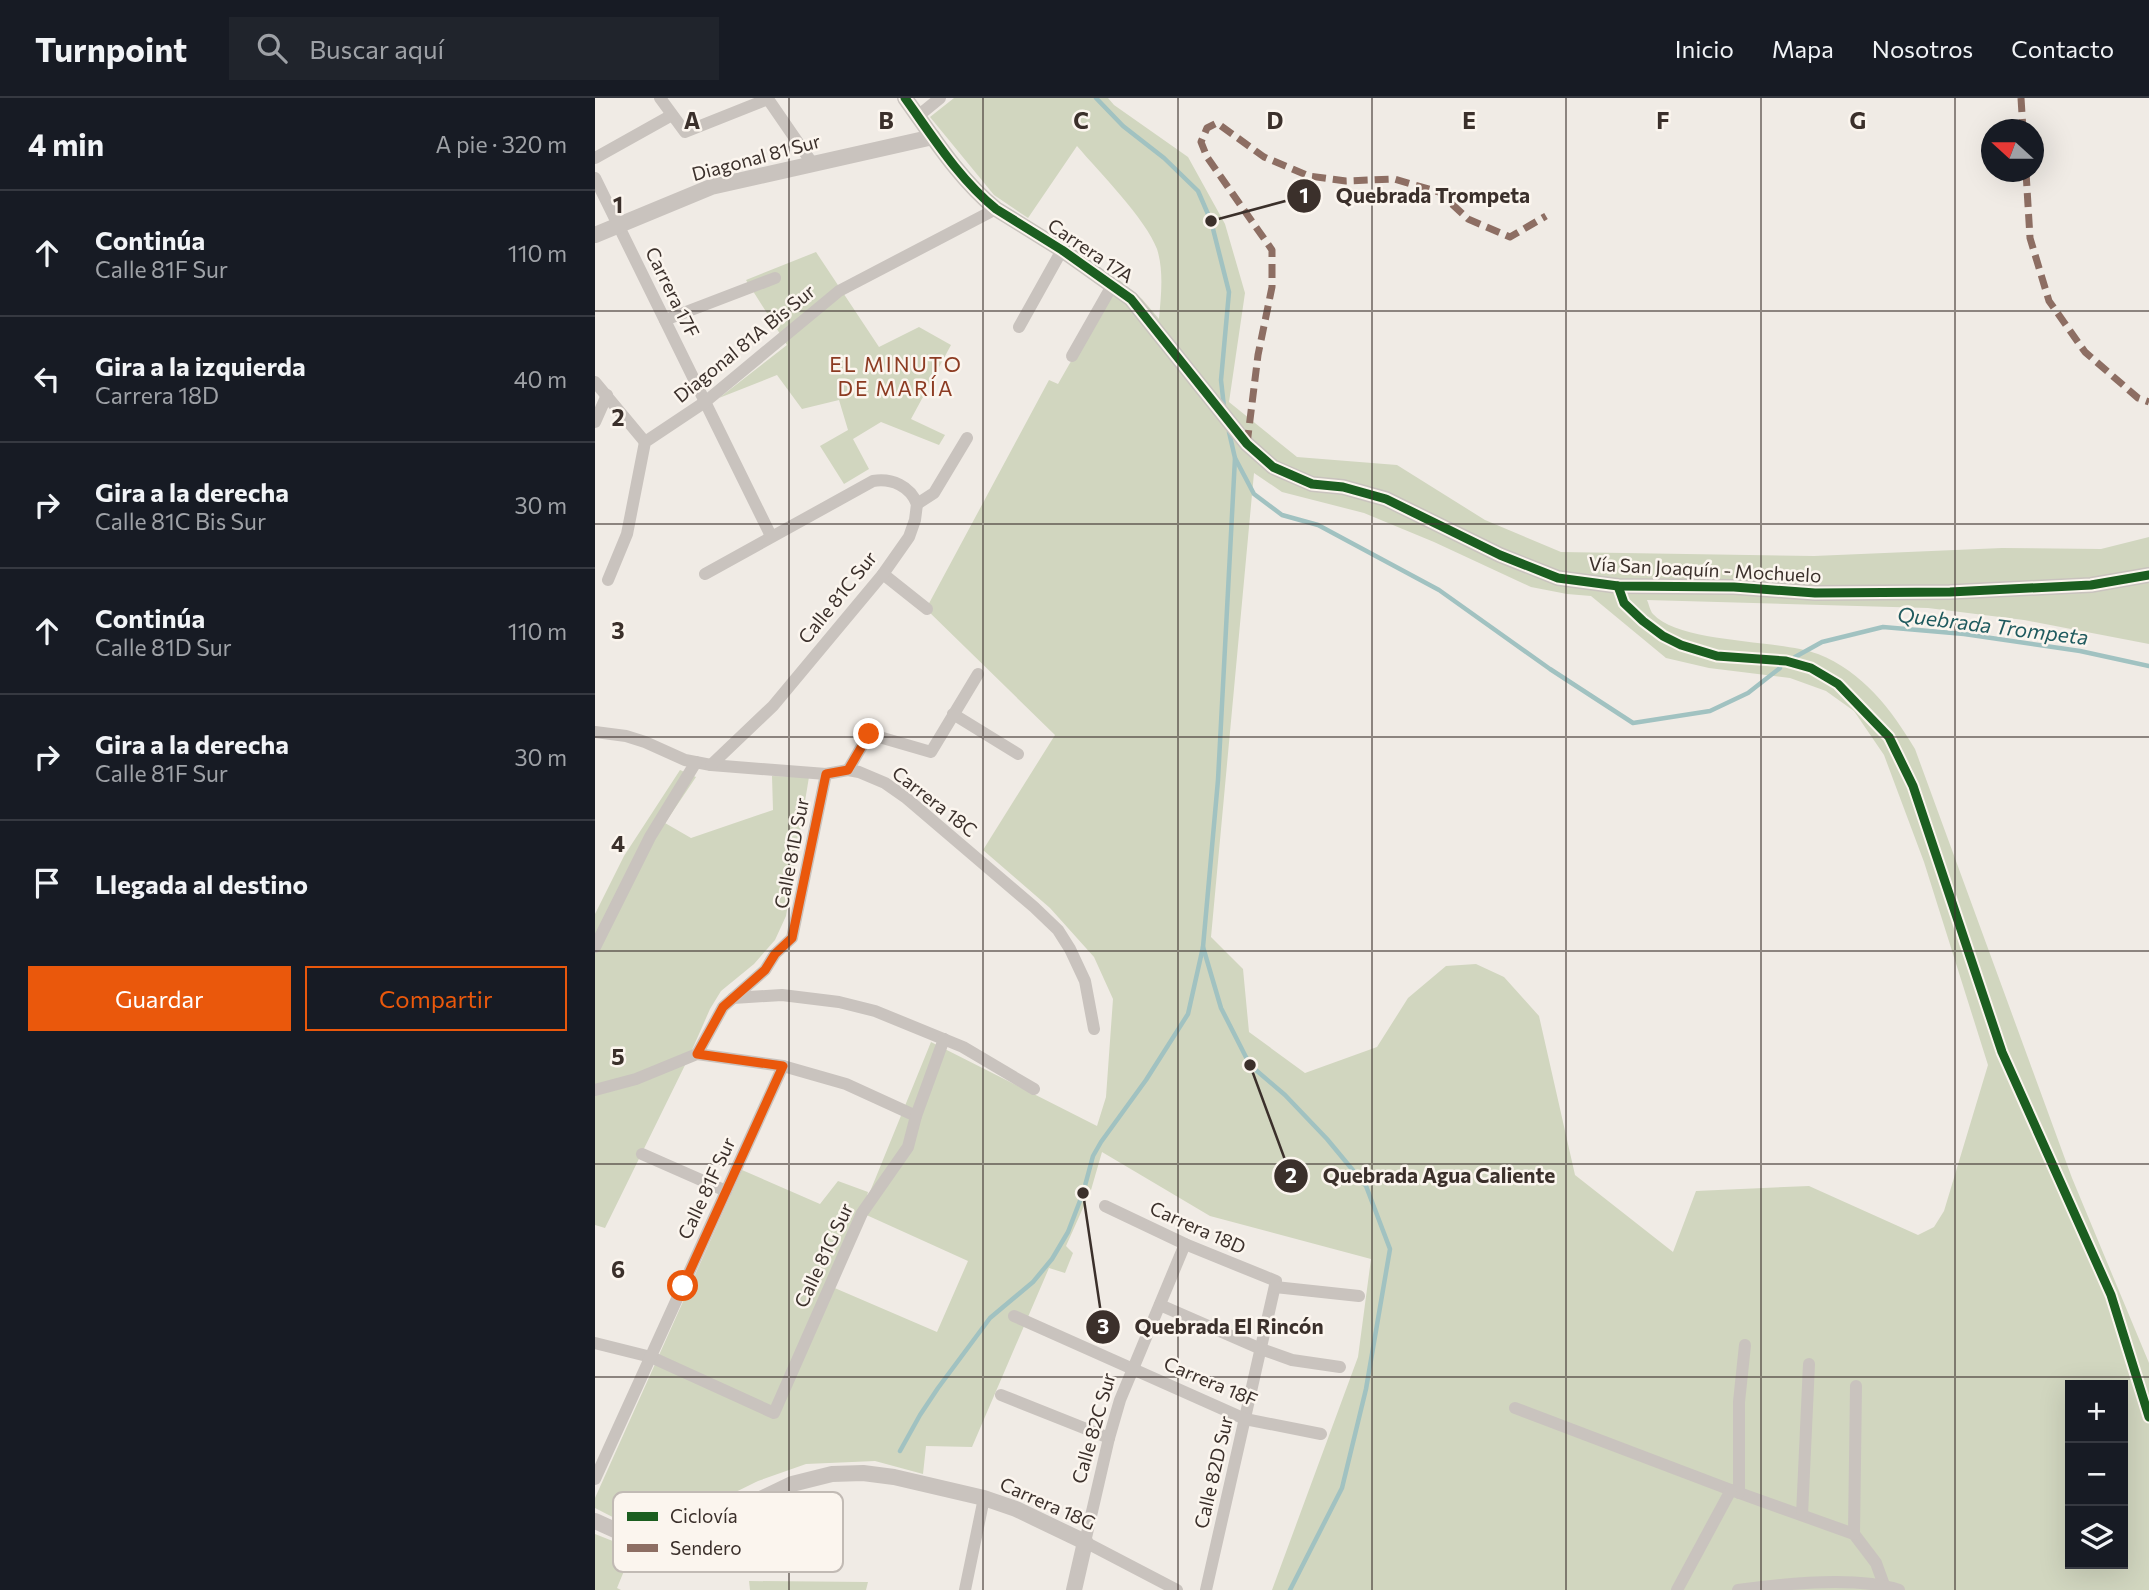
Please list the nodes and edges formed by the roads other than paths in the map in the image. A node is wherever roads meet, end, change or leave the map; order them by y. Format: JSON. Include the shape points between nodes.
{"nodes":[{"id":1,"x":660,"y":98,"type":"edge"},
{"id":2,"x":905,"y":98,"type":"edge"},
{"id":3,"x":940,"y":98,"type":"edge"},
{"id":4,"x":768,"y":99,"type":"edge"},
{"id":5,"x":672,"y":115,"type":"junction"},
{"id":6,"x":918,"y":116,"type":"junction"},
{"id":7,"x":933,"y":137,"type":"junction"},
{"id":8,"x":595,"y":158,"type":"edge"},
{"id":9,"x":813,"y":163,"type":"junction"},
{"id":10,"x":595,"y":178,"type":"edge"},
{"id":11,"x":996,"y":209,"type":"junction"},
{"id":12,"x":618,"y":225,"type":"junction"},
{"id":13,"x":595,"y":234,"type":"edge"},
{"id":14,"x":1062,"y":250,"type":"junction"},
{"id":15,"x":775,"y":278,"type":"dead end"},
{"id":16,"x":1113,"y":284,"type":"junction"},
{"id":17,"x":665,"y":320,"type":"junction"},
{"id":18,"x":1019,"y":327,"type":"dead end"},
{"id":19,"x":1072,"y":356,"type":"dead end"},
{"id":20,"x":595,"y":382,"type":"edge"},
{"id":21,"x":607,"y":395,"type":"junction"},
{"id":22,"x":705,"y":402,"type":"junction"},
{"id":23,"x":595,"y":422,"type":"edge"},
{"id":24,"x":967,"y":438,"type":"dead end"},
{"id":25,"x":645,"y":442,"type":"junction"},
{"id":26,"x":1247,"y":444,"type":"joint"},
{"id":27,"x":917,"y":504,"type":"junction"},
{"id":28,"x":771,"y":536,"type":"junction"},
{"id":29,"x":705,"y":574,"type":"dead end"},
{"id":30,"x":883,"y":574,"type":"junction"},
{"id":31,"x":2149,"y":575,"type":"edge"},
{"id":32,"x":608,"y":580,"type":"dead end"},
{"id":33,"x":1618,"y":586,"type":"junction"},
{"id":34,"x":927,"y":608,"type":"dead end"},
{"id":35,"x":978,"y":674,"type":"dead end"},
{"id":36,"x":953,"y":715,"type":"junction"},
{"id":37,"x":595,"y":733,"type":"edge"},
{"id":38,"x":1018,"y":754,"type":"dead end"},
{"id":39,"x":696,"y":762,"type":"junction"},
{"id":40,"x":711,"y":765,"type":"junction"},
{"id":41,"x":848,"y":770,"type":"junction"},
{"id":42,"x":826,"y":774,"type":"junction"},
{"id":43,"x":595,"y":947,"type":"edge"},
{"id":44,"x":733,"y":998,"type":"junction"},
{"id":45,"x":1094,"y":1029,"type":"dead end"},
{"id":46,"x":944,"y":1039,"type":"junction"},
{"id":47,"x":697,"y":1054,"type":"junction"},
{"id":48,"x":783,"y":1066,"type":"junction"},
{"id":49,"x":1034,"y":1088,"type":"dead end"},
{"id":50,"x":595,"y":1090,"type":"edge"},
{"id":51,"x":916,"y":1116,"type":"junction"},
{"id":52,"x":642,"y":1154,"type":"dead end"},
{"id":53,"x":726,"y":1191,"type":"junction"},
{"id":54,"x":1105,"y":1206,"type":"dead end"},
{"id":55,"x":1185,"y":1244,"type":"junction"},
{"id":56,"x":1276,"y":1284,"type":"junction"},
{"id":57,"x":1359,"y":1296,"type":"dead end"},
{"id":58,"x":1160,"y":1305,"type":"junction"},
{"id":59,"x":1014,"y":1316,"type":"dead end"},
{"id":60,"x":595,"y":1343,"type":"edge"},
{"id":61,"x":1745,"y":1345,"type":"dead end"},
{"id":62,"x":1261,"y":1349,"type":"junction"},
{"id":63,"x":651,"y":1357,"type":"junction"},
{"id":64,"x":1809,"y":1364,"type":"dead end"},
{"id":65,"x":1340,"y":1367,"type":"dead end"},
{"id":66,"x":1131,"y":1368,"type":"junction"},
{"id":67,"x":1856,"y":1386,"type":"dead end"},
{"id":68,"x":1001,"y":1395,"type":"dead end"},
{"id":69,"x":1515,"y":1408,"type":"dead end"},
{"id":70,"x":2149,"y":1417,"type":"edge"},
{"id":71,"x":1245,"y":1419,"type":"junction"},
{"id":72,"x":1321,"y":1434,"type":"dead end"},
{"id":73,"x":1108,"y":1438,"type":"junction"},
{"id":74,"x":595,"y":1479,"type":"edge"},
{"id":75,"x":777,"y":1492,"type":"edge"},
{"id":76,"x":1735,"y":1492,"type":"junction"},
{"id":77,"x":984,"y":1498,"type":"junction"},
{"id":78,"x":1802,"y":1515,"type":"junction"},
{"id":79,"x":595,"y":1521,"type":"edge"},
{"id":80,"x":613,"y":1529,"type":"edge"},
{"id":81,"x":1854,"y":1534,"type":"junction"},
{"id":82,"x":1085,"y":1542,"type":"junction"},
{"id":83,"x":1883,"y":1587,"type":"edge"},
{"id":84,"x":965,"y":1590,"type":"edge"},
{"id":85,"x":1074,"y":1590,"type":"edge"},
{"id":86,"x":1177,"y":1590,"type":"edge"},
{"id":87,"x":1206,"y":1590,"type":"edge"},
{"id":88,"x":1677,"y":1590,"type":"edge"},
{"id":89,"x":1738,"y":1590,"type":"edge"},
{"id":90,"x":1899,"y":1590,"type":"edge"}],
"edges":[{"from":1,"to":5,"type":"street"},
{"from":2,"to":6,"type":"street","name":"Carrera 17A"},
{"from":3,"to":6,"type":"street"},
{"from":4,"to":5,"type":"street","via":[[685,132]]},
{"from":4,"to":9,"type":"street"},
{"from":5,"to":8,"type":"street"},
{"from":6,"to":7,"type":"street","name":"Carrera 17A"},
{"from":7,"to":9,"type":"street","name":"Diagonal 81 Sur"},
{"from":7,"to":11,"type":"street","name":"Carrera 17A","via":[[967,183]]},
{"from":9,"to":12,"type":"street","name":"Diagonal 81 Sur","via":[[711,187]]},
{"from":10,"to":12,"type":"street","name":"Carrera 17F"},
{"from":11,"to":14,"type":"street","name":"Carrera 17A"},
{"from":11,"to":22,"type":"street","name":"Diagonal 81A Bis Sur","via":[[839,291]]},
{"from":12,"to":13,"type":"street","name":"Diagonal 81 Sur"},
{"from":12,"to":17,"type":"street","name":"Carrera 17F"},
{"from":14,"to":16,"type":"street","name":"Carrera 17A"},
{"from":14,"to":18,"type":"street"},
{"from":15,"to":17,"type":"street"},
{"from":16,"to":19,"type":"street"},
{"from":16,"to":26,"type":"street","name":"Carrera 17A","via":[[1131,299]]},
{"from":17,"to":22,"type":"street","name":"Carrera 17F"},
{"from":20,"to":21,"type":"street"},
{"from":21,"to":23,"type":"street"},
{"from":21,"to":25,"type":"street"},
{"from":22,"to":25,"type":"street","name":"Diagonal 81A Bis Sur"},
{"from":22,"to":28,"type":"street","name":"Carrera 17F"},
{"from":24,"to":27,"type":"street","via":[[934,494]]},
{"from":25,"to":32,"type":"street","via":[[627,534]]},
{"from":26,"to":33,"type":"street","name":"Vía San Joaquín - Mochuelo","via":[[1273,467],[1298,480],[1386,499],[1558,578]]},
{"from":27,"to":28,"type":"street","via":[[909,490],[879,480]]},
{"from":27,"to":30,"type":"street","name":"Calle 81C Sur","via":[[909,537]]},
{"from":28,"to":29,"type":"street"},
{"from":30,"to":34,"type":"street"},
{"from":30,"to":40,"type":"street","name":"Calle 81C Sur","via":[[773,706]]},
{"from":31,"to":33,"type":"street","name":"Vía San Joaquín - Mochuelo","via":[[2091,585],[1950,592]]},
{"from":33,"to":70,"type":"street","via":[[1625,603],[1643,621],[1681,645],[1717,656],[1786,661],[1811,668],[1838,684],[1889,737],[1913,786],[2001,1052],[2111,1295]]},
{"from":35,"to":36,"type":"street"},
{"from":36,"to":38,"type":"street"},
{"from":36,"to":41,"type":"street","via":[[931,752],[869,734]]},
{"from":37,"to":39,"type":"street","name":"Carrera 18C","via":[[626,736]]},
{"from":39,"to":40,"type":"street","name":"Carrera 18C"},
{"from":39,"to":43,"type":"street","via":[[650,837]]},
{"from":40,"to":42,"type":"street","name":"Carrera 18C"},
{"from":41,"to":42,"type":"street","name":"Carrera 18C"},
{"from":41,"to":45,"type":"street","name":"Carrera 18C","via":[[897,790],[1058,930],[1080,969]]},
{"from":42,"to":44,"type":"street","name":"Calle 81D Sur","via":[[792,938]]},
{"from":44,"to":46,"type":"street","via":[[782,995],[839,1002]]},
{"from":44,"to":47,"type":"street","name":"Calle 81D Sur","via":[[713,1021]]},
{"from":46,"to":49,"type":"street"},
{"from":46,"to":51,"type":"street","name":"Calle 81G Sur"},
{"from":47,"to":48,"type":"street"},
{"from":47,"to":50,"type":"street"},
{"from":48,"to":51,"type":"street","via":[[846,1084]]},
{"from":48,"to":53,"type":"street","name":"Calle 81F Sur"},
{"from":51,"to":63,"type":"street","name":"Calle 81G Sur","via":[[908,1147],[862,1213],[774,1413]]},
{"from":52,"to":53,"type":"street"},
{"from":53,"to":63,"type":"street","name":"Calle 81F Sur"},
{"from":54,"to":55,"type":"street","name":"Carrera 18D"},
{"from":55,"to":56,"type":"street","name":"Carrera 18D"},
{"from":55,"to":58,"type":"street","name":"Calle 82C Sur"},
{"from":56,"to":57,"type":"street","name":"Carrera 18D"},
{"from":56,"to":62,"type":"street","name":"Calle 82D Sur"},
{"from":58,"to":62,"type":"street"},
{"from":58,"to":66,"type":"street","name":"Calle 82C Sur"},
{"from":59,"to":66,"type":"street","name":"Carrera 18F"},
{"from":60,"to":63,"type":"street"},
{"from":61,"to":76,"type":"street"},
{"from":62,"to":65,"type":"street","via":[[1293,1360]]},
{"from":62,"to":71,"type":"street","name":"Calle 82D Sur"},
{"from":63,"to":74,"type":"street","name":"Calle 81F Sur"},
{"from":64,"to":78,"type":"street"},
{"from":66,"to":71,"type":"street","name":"Carrera 18F"},
{"from":66,"to":73,"type":"street","name":"Calle 82C Sur"},
{"from":67,"to":81,"type":"street"},
{"from":68,"to":73,"type":"street"},
{"from":69,"to":76,"type":"street"},
{"from":71,"to":72,"type":"street","name":"Carrera 18F"},
{"from":71,"to":87,"type":"street","name":"Calle 82D Sur"},
{"from":73,"to":82,"type":"street","name":"Calle 82C Sur"},
{"from":75,"to":77,"type":"street","name":"Carrera 18G","via":[[801,1481],[847,1473],[894,1476]]},
{"from":76,"to":78,"type":"street"},
{"from":76,"to":88,"type":"street"},
{"from":77,"to":82,"type":"street","name":"Carrera 18G"},
{"from":77,"to":84,"type":"street"},
{"from":78,"to":81,"type":"street"},
{"from":79,"to":80,"type":"street","name":"Carrera 18G"},
{"from":81,"to":83,"type":"street","via":[[1876,1563]]},
{"from":82,"to":85,"type":"street","name":"Calle 82C Sur"},
{"from":82,"to":86,"type":"street","name":"Carrera 18G"},
{"from":83,"to":89,"type":"street","via":[[1832,1583]]},
{"from":83,"to":90,"type":"street"}]}
